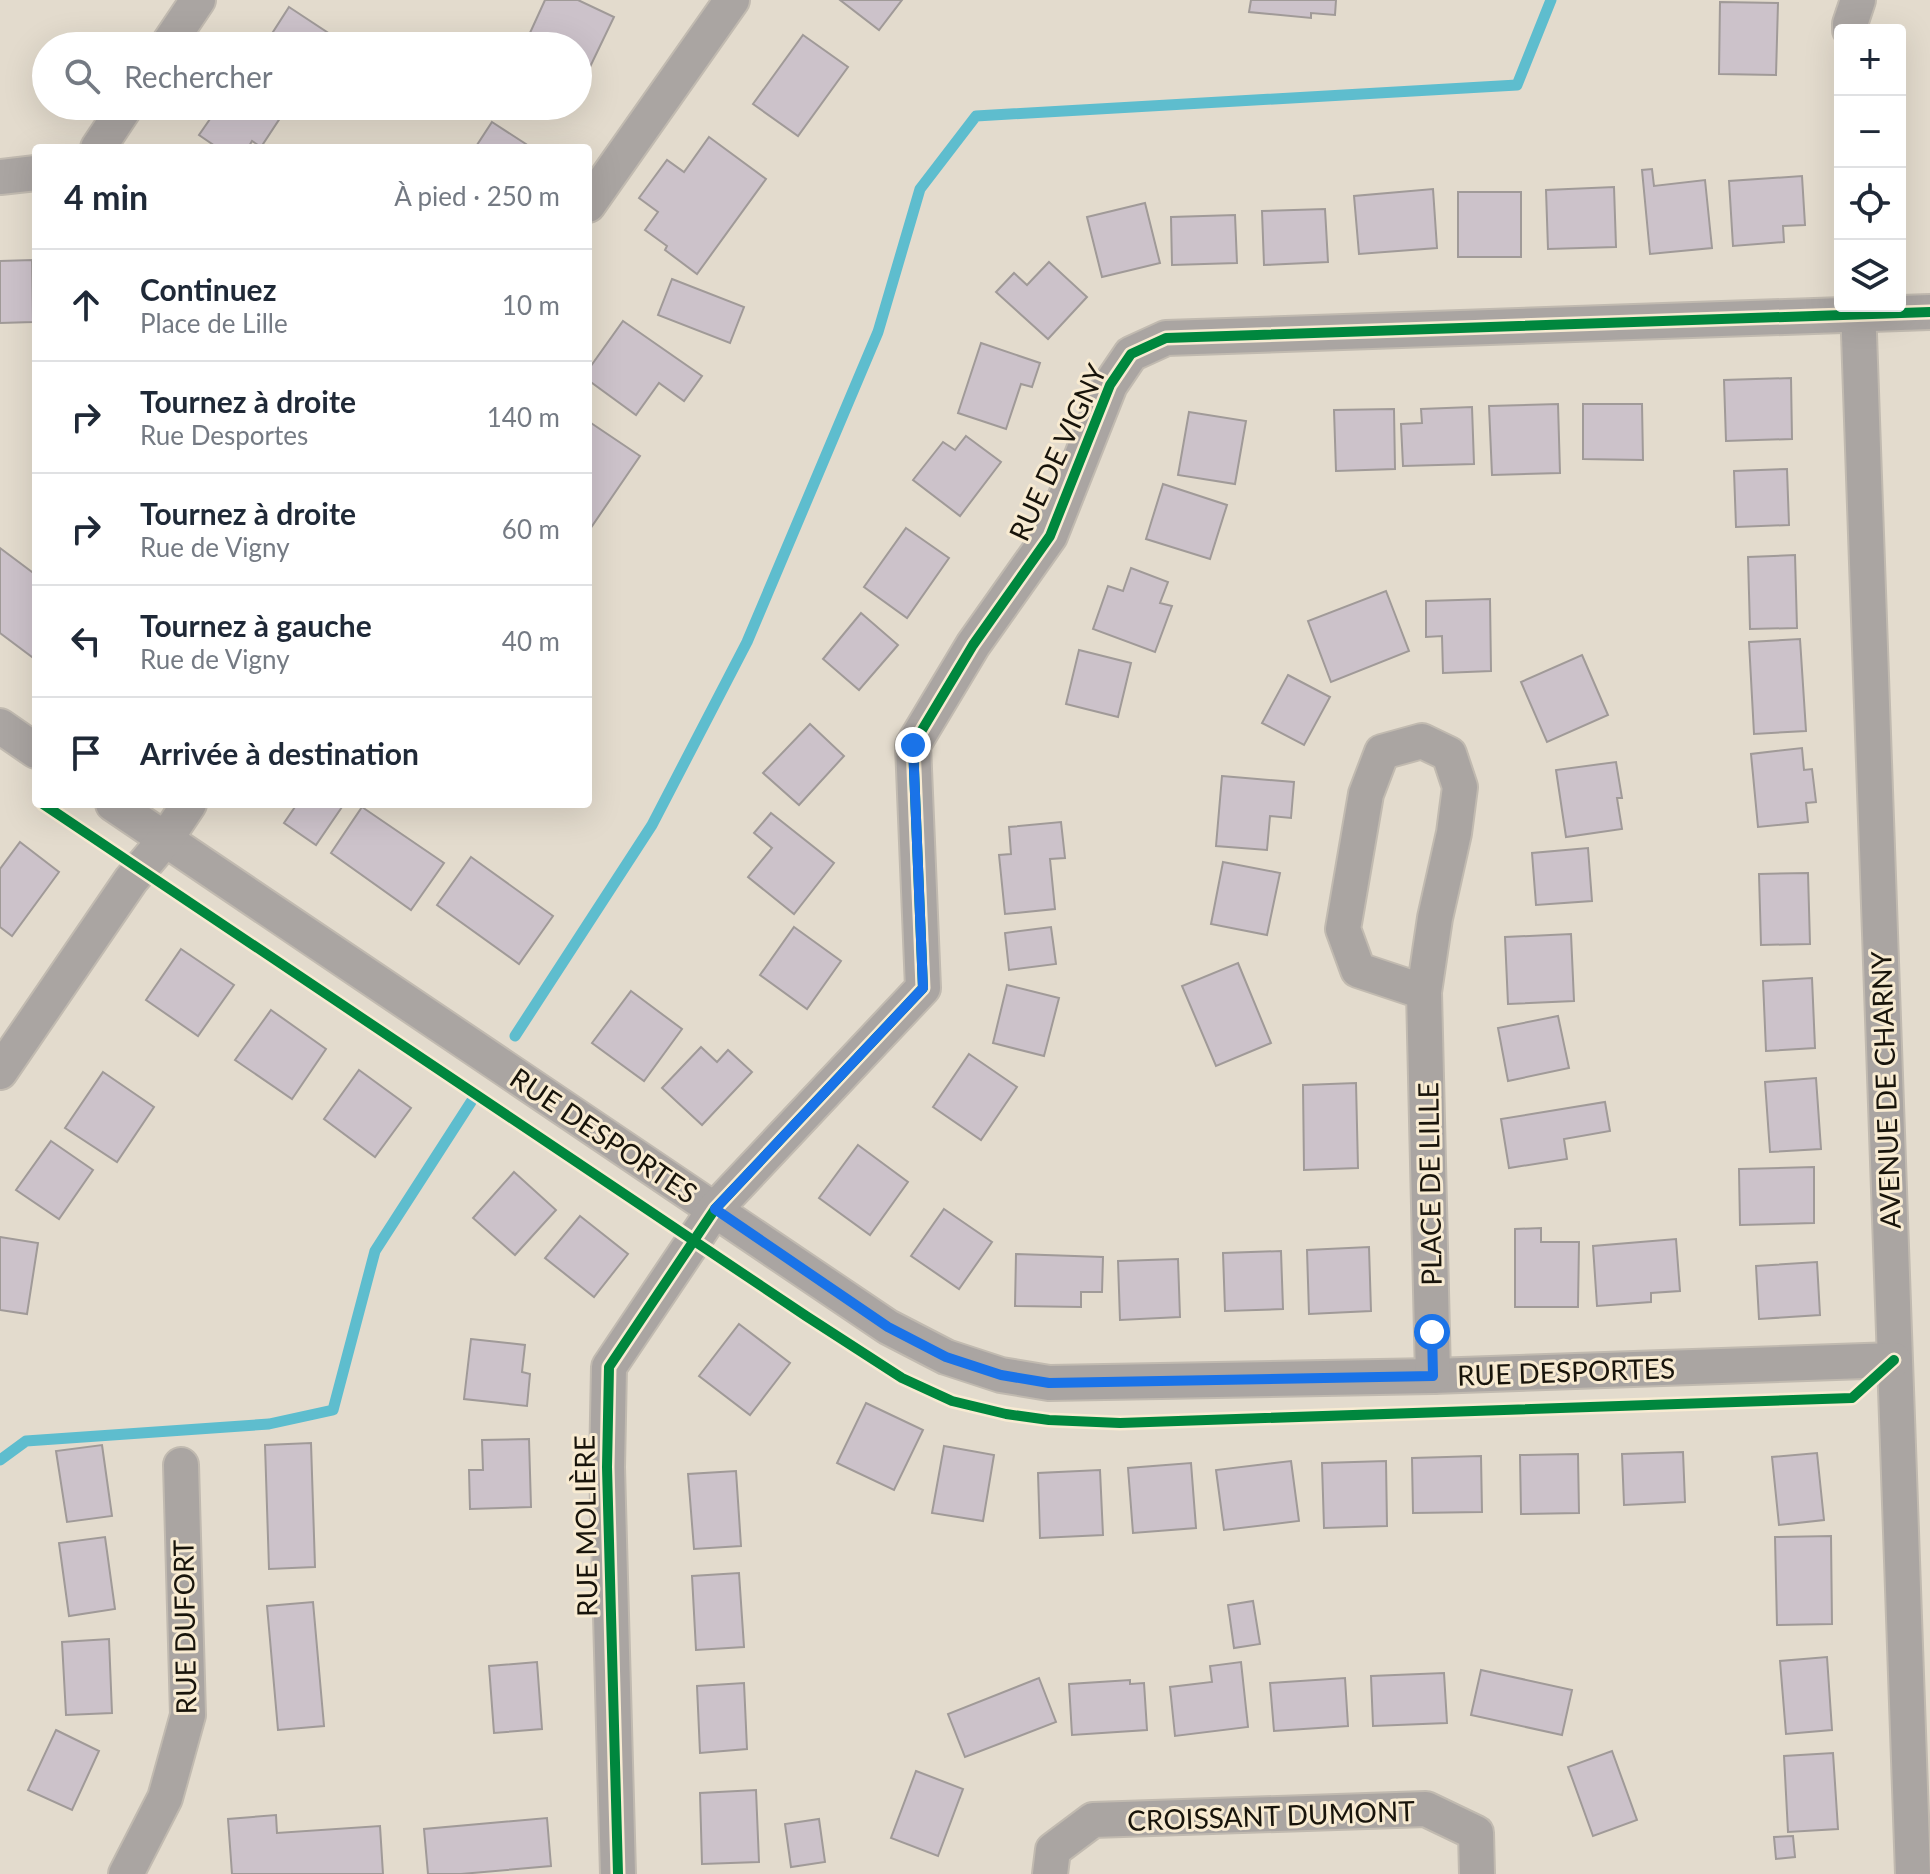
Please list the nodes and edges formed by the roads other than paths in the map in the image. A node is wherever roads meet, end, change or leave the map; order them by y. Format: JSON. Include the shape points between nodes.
{"nodes":[{"id":1,"x":198,"y":0,"type":"edge"},
{"id":2,"x":732,"y":0,"type":"edge"},
{"id":3,"x":1858,"y":0,"type":"edge"},
{"id":4,"x":1850,"y":24,"type":"edge"},
{"id":5,"x":176,"y":32,"type":"edge"},
{"id":6,"x":117,"y":120,"type":"edge"},
{"id":7,"x":101,"y":144,"type":"edge"},
{"id":8,"x":32,"y":173,"type":"edge"},
{"id":9,"x":0,"y":177,"type":"edge"},
{"id":10,"x":592,"y":199,"type":"edge"},
{"id":11,"x":1834,"y":311,"type":"edge"},
{"id":12,"x":1906,"y":311,"type":"edge"},
{"id":13,"x":1858,"y":312,"type":"edge"},
{"id":14,"x":1930,"y":312,"type":"edge"},
{"id":15,"x":0,"y":726,"type":"edge"},
{"id":16,"x":32,"y":748,"type":"edge"},
{"id":17,"x":119,"y":808,"type":"edge"},
{"id":18,"x":186,"y":808,"type":"edge"},
{"id":19,"x":165,"y":840,"type":"junction"},
{"id":20,"x":1424,"y":992,"type":"junction"},
{"id":21,"x":0,"y":1072,"type":"edge"},
{"id":22,"x":715,"y":1209,"type":"junction"},
{"id":23,"x":1894,"y":1360,"type":"junction"},
{"id":24,"x":1433,"y":1376,"type":"junction"},
{"id":25,"x":181,"y":1465,"type":"dead end"},
{"id":26,"x":126,"y":1874,"type":"edge"},
{"id":27,"x":618,"y":1874,"type":"edge"},
{"id":28,"x":1050,"y":1874,"type":"edge"},
{"id":29,"x":1477,"y":1874,"type":"edge"},
{"id":30,"x":1913,"y":1874,"type":"edge"}],
"edges":[{"from":1,"to":5,"type":"street"},
{"from":2,"to":10,"type":"street"},
{"from":3,"to":4,"type":"street"},
{"from":6,"to":7,"type":"street"},
{"from":8,"to":9,"type":"street"},
{"from":11,"to":22,"type":"street","name":"RUE DE VIGNY","via":[[1166,338],[1131,354],[1110,385],[1050,536],[973,645],[913,745],[923,988]]},
{"from":12,"to":14,"type":"street","name":"RUE DE VIGNY"},
{"from":13,"to":23,"type":"street","name":"AVENUE DE CHARNY"},
{"from":15,"to":16,"type":"street"},
{"from":17,"to":19,"type":"street","name":"RUE DESPORTES"},
{"from":18,"to":19,"type":"street"},
{"from":19,"to":21,"type":"street","via":[[131,880]]},
{"from":19,"to":22,"type":"street","name":"RUE DESPORTES"},
{"from":20,"to":20,"type":"street","name":"PLACE DE LILLE","via":[[1460,787],[1449,754],[1422,741],[1382,752],[1366,794],[1343,929],[1358,970]]},
{"from":20,"to":24,"type":"street","name":"PLACE DE LILLE"},
{"from":22,"to":24,"type":"street","name":"RUE DESPORTES","via":[[888,1327],[946,1357],[1001,1375],[1049,1383]]},
{"from":22,"to":27,"type":"street","name":"RUE MOLIÈRE","via":[[609,1367]]},
{"from":23,"to":24,"type":"street","name":"RUE DESPORTES"},
{"from":23,"to":30,"type":"street","name":"AVENUE DE CHARNY"},
{"from":25,"to":26,"type":"street","name":"RUE DUFORT","via":[[188,1715],[165,1798]]},
{"from":28,"to":29,"type":"street","name":"CROISSANT DUMONT","via":[[1053,1850],[1093,1820],[1426,1809],[1476,1833]]}]}
